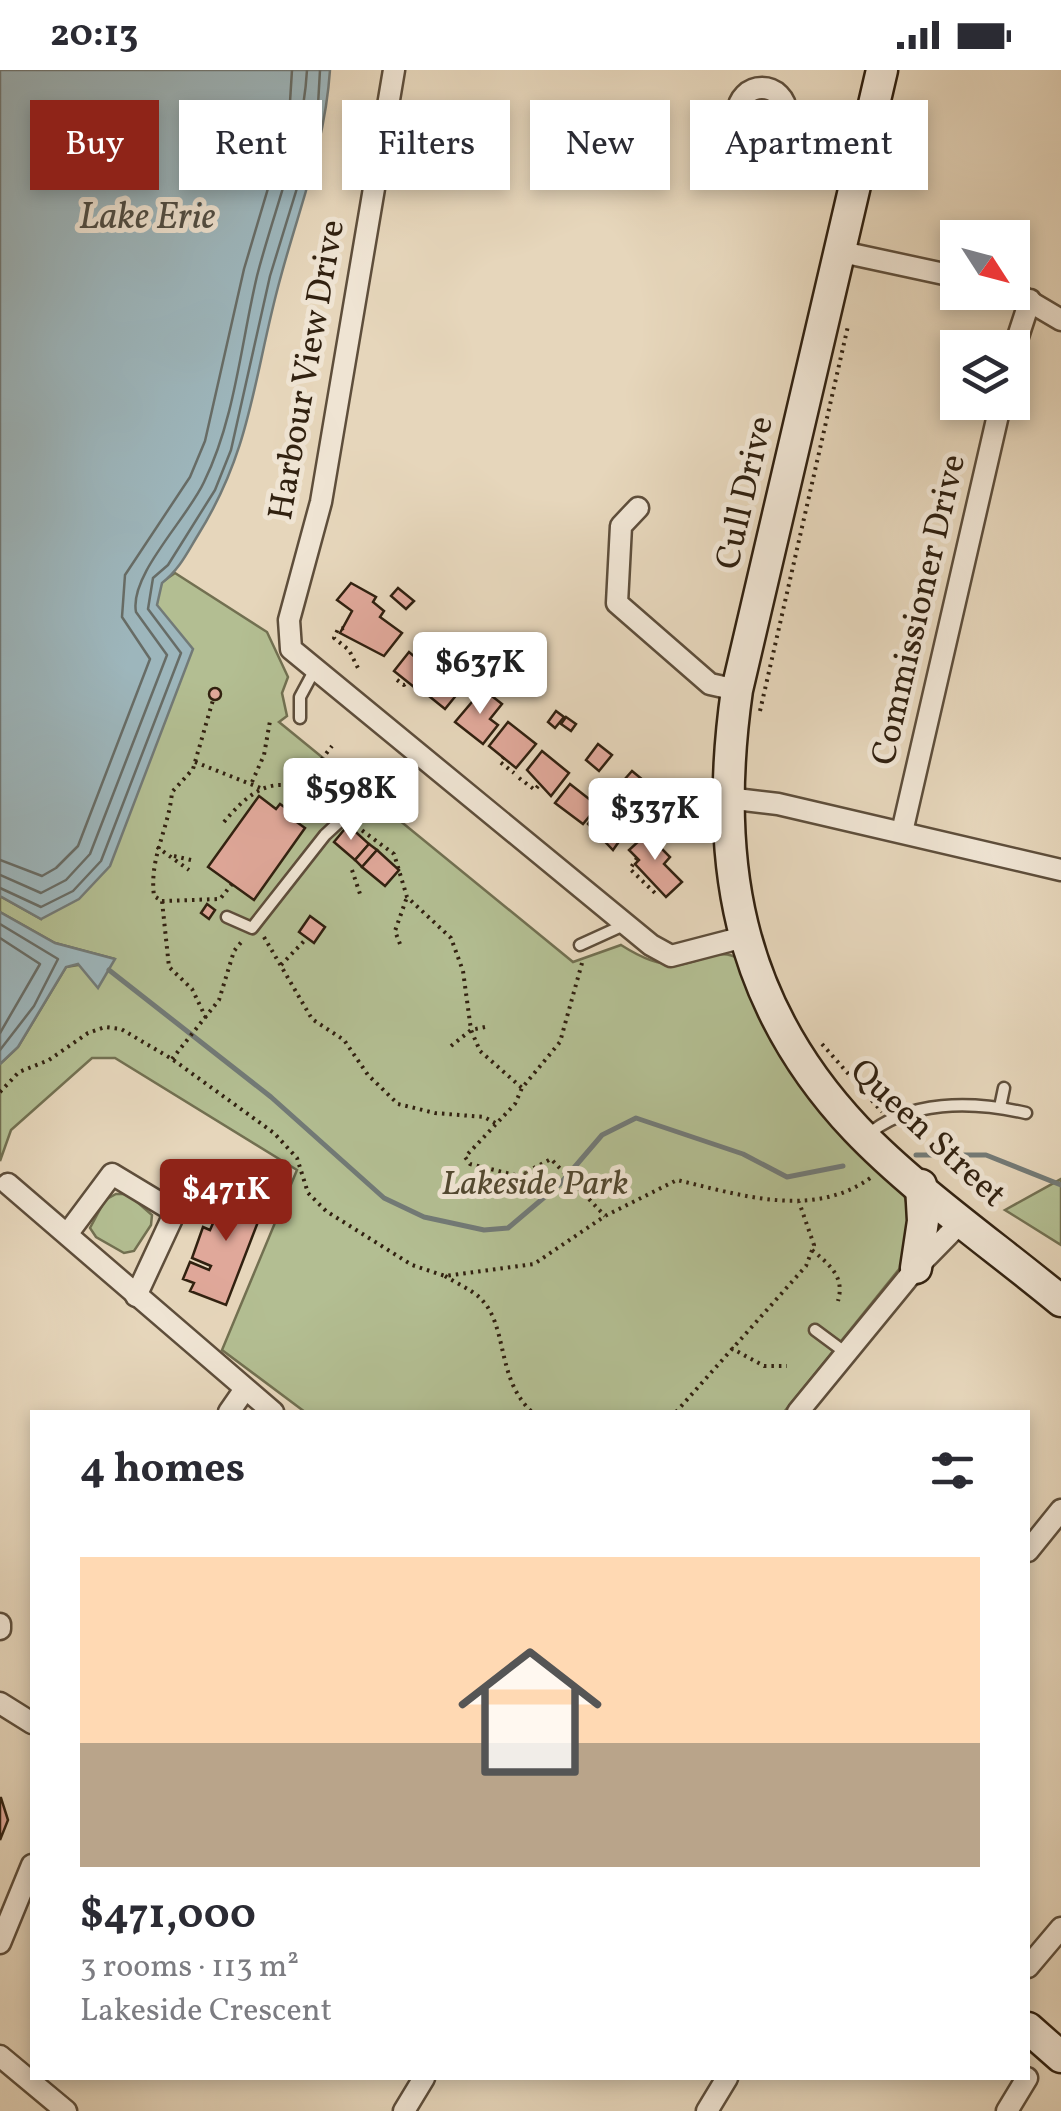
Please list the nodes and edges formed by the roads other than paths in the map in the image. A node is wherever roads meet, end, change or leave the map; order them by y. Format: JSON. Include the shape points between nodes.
{"nodes":[{"id":1,"x":394,"y":70,"type":"edge"},
{"id":2,"x":882,"y":70,"type":"edge"},
{"id":3,"x":872,"y":100,"type":"edge"},
{"id":4,"x":848,"y":190,"type":"edge"},
{"id":5,"x":842,"y":252,"type":"junction"},
{"id":6,"x":940,"y":272,"type":"edge"},
{"id":7,"x":1030,"y":301,"type":"edge"},
{"id":8,"x":1061,"y":320,"type":"edge"},
{"id":9,"x":997,"y":420,"type":"edge"},
{"id":10,"x":638,"y":508,"type":"dead end"},
{"id":11,"x":314,"y":672,"type":"junction"},
{"id":12,"x":738,"y":690,"type":"junction"},
{"id":13,"x":300,"y":718,"type":"dead end"},
{"id":14,"x":380,"y":784,"type":"dead end"},
{"id":15,"x":727,"y":798,"type":"junction"},
{"id":16,"x":902,"y":832,"type":"junction"},
{"id":17,"x":1061,"y":870,"type":"edge"},
{"id":18,"x":227,"y":917,"type":"dead end"},
{"id":19,"x":625,"y":924,"type":"junction"},
{"id":20,"x":744,"y":937,"type":"junction"},
{"id":21,"x":580,"y":945,"type":"dead end"},
{"id":22,"x":1004,"y":1088,"type":"dead end"},
{"id":23,"x":1000,"y":1107,"type":"junction"},
{"id":24,"x":1026,"y":1113,"type":"dead end"},
{"id":25,"x":871,"y":1128,"type":"junction"},
{"id":26,"x":8,"y":1184,"type":"dead end"},
{"id":27,"x":921,"y":1185,"type":"junction"},
{"id":28,"x":964,"y":1220,"type":"junction"},
{"id":29,"x":68,"y":1232,"type":"junction"},
{"id":30,"x":916,"y":1268,"type":"junction"},
{"id":31,"x":136,"y":1296,"type":"junction"},
{"id":32,"x":1061,"y":1301,"type":"edge"},
{"id":33,"x":815,"y":1330,"type":"dead end"},
{"id":34,"x":846,"y":1354,"type":"junction"},
{"id":35,"x":245,"y":1389,"type":"junction"},
{"id":36,"x":230,"y":1410,"type":"edge"},
{"id":37,"x":271,"y":1410,"type":"edge"},
{"id":38,"x":800,"y":1410,"type":"edge"},
{"id":39,"x":1061,"y":1510,"type":"edge"},
{"id":40,"x":1030,"y":1549,"type":"edge"},
{"id":41,"x":0,"y":1702,"type":"edge"},
{"id":42,"x":30,"y":1722,"type":"edge"},
{"id":43,"x":30,"y":1869,"type":"edge"},
{"id":44,"x":5,"y":1914,"type":"edge"},
{"id":45,"x":1061,"y":1928,"type":"edge"},
{"id":46,"x":0,"y":1943,"type":"edge"},
{"id":47,"x":1030,"y":1965,"type":"edge"},
{"id":48,"x":1045,"y":2044,"type":"edge"},
{"id":49,"x":0,"y":2056,"type":"edge"},
{"id":50,"x":1030,"y":2072,"type":"edge"},
{"id":51,"x":423,"y":2080,"type":"edge"},
{"id":52,"x":725,"y":2080,"type":"edge"},
{"id":53,"x":1025,"y":2080,"type":"edge"},
{"id":54,"x":66,"y":2111,"type":"edge"},
{"id":55,"x":404,"y":2111,"type":"edge"},
{"id":56,"x":707,"y":2111,"type":"edge"},
{"id":57,"x":1007,"y":2111,"type":"edge"}],
"edges":[{"from":1,"to":11,"type":"street","name":"Harbour View Drive","via":[[321,502],[288,620],[291,650]]},
{"from":2,"to":3,"type":"street","name":"Cull Drive"},
{"from":4,"to":5,"type":"street","name":"Cull Drive"},
{"from":5,"to":6,"type":"street"},
{"from":5,"to":12,"type":"street","name":"Cull Drive"},
{"from":7,"to":8,"type":"street"},
{"from":9,"to":16,"type":"street","name":"Commissioner Drive"},
{"from":10,"to":12,"type":"street","via":[[622,526],[617,603],[710,684]]},
{"from":11,"to":13,"type":"lane","via":[[300,696]]},
{"from":11,"to":19,"type":"street"},
{"from":12,"to":15,"type":"street","name":"Cull Drive"},
{"from":14,"to":18,"type":"lane","via":[[295,869],[252,928]]},
{"from":15,"to":16,"type":"street"},
{"from":15,"to":20,"type":"street","name":"Cull Drive","via":[[730,877]]},
{"from":16,"to":17,"type":"street"},
{"from":19,"to":20,"type":"street","via":[[671,956]]},
{"from":19,"to":21,"type":"lane"},
{"from":20,"to":25,"type":"street","name":"Queen Street","via":[[793,1048],[824,1093]]},
{"from":22,"to":23,"type":"lane"},
{"from":23,"to":24,"type":"lane"},
{"from":23,"to":25,"type":"lane","via":[[938,1106]]},
{"from":25,"to":27,"type":"street","name":"Queen Street"},
{"from":26,"to":29,"type":"street"},
{"from":27,"to":28,"type":"street","name":"Queen Street"},
{"from":27,"to":30,"type":"street"},
{"from":28,"to":30,"type":"street"},
{"from":28,"to":32,"type":"street","name":"Queen Street"},
{"from":29,"to":31,"type":"street"},
{"from":29,"to":31,"type":"street","via":[[112,1174],[175,1212]]},
{"from":30,"to":34,"type":"street"},
{"from":31,"to":35,"type":"street"},
{"from":33,"to":34,"type":"lane"},
{"from":34,"to":38,"type":"street"},
{"from":35,"to":36,"type":"street"},
{"from":35,"to":37,"type":"street"},
{"from":39,"to":40,"type":"street"},
{"from":41,"to":42,"type":"street"},
{"from":43,"to":44,"type":"street"},
{"from":44,"to":46,"type":"street"},
{"from":45,"to":47,"type":"street"},
{"from":48,"to":50,"type":"street"},
{"from":49,"to":54,"type":"street"},
{"from":51,"to":55,"type":"street"},
{"from":52,"to":56,"type":"street"},
{"from":53,"to":57,"type":"street"}]}
